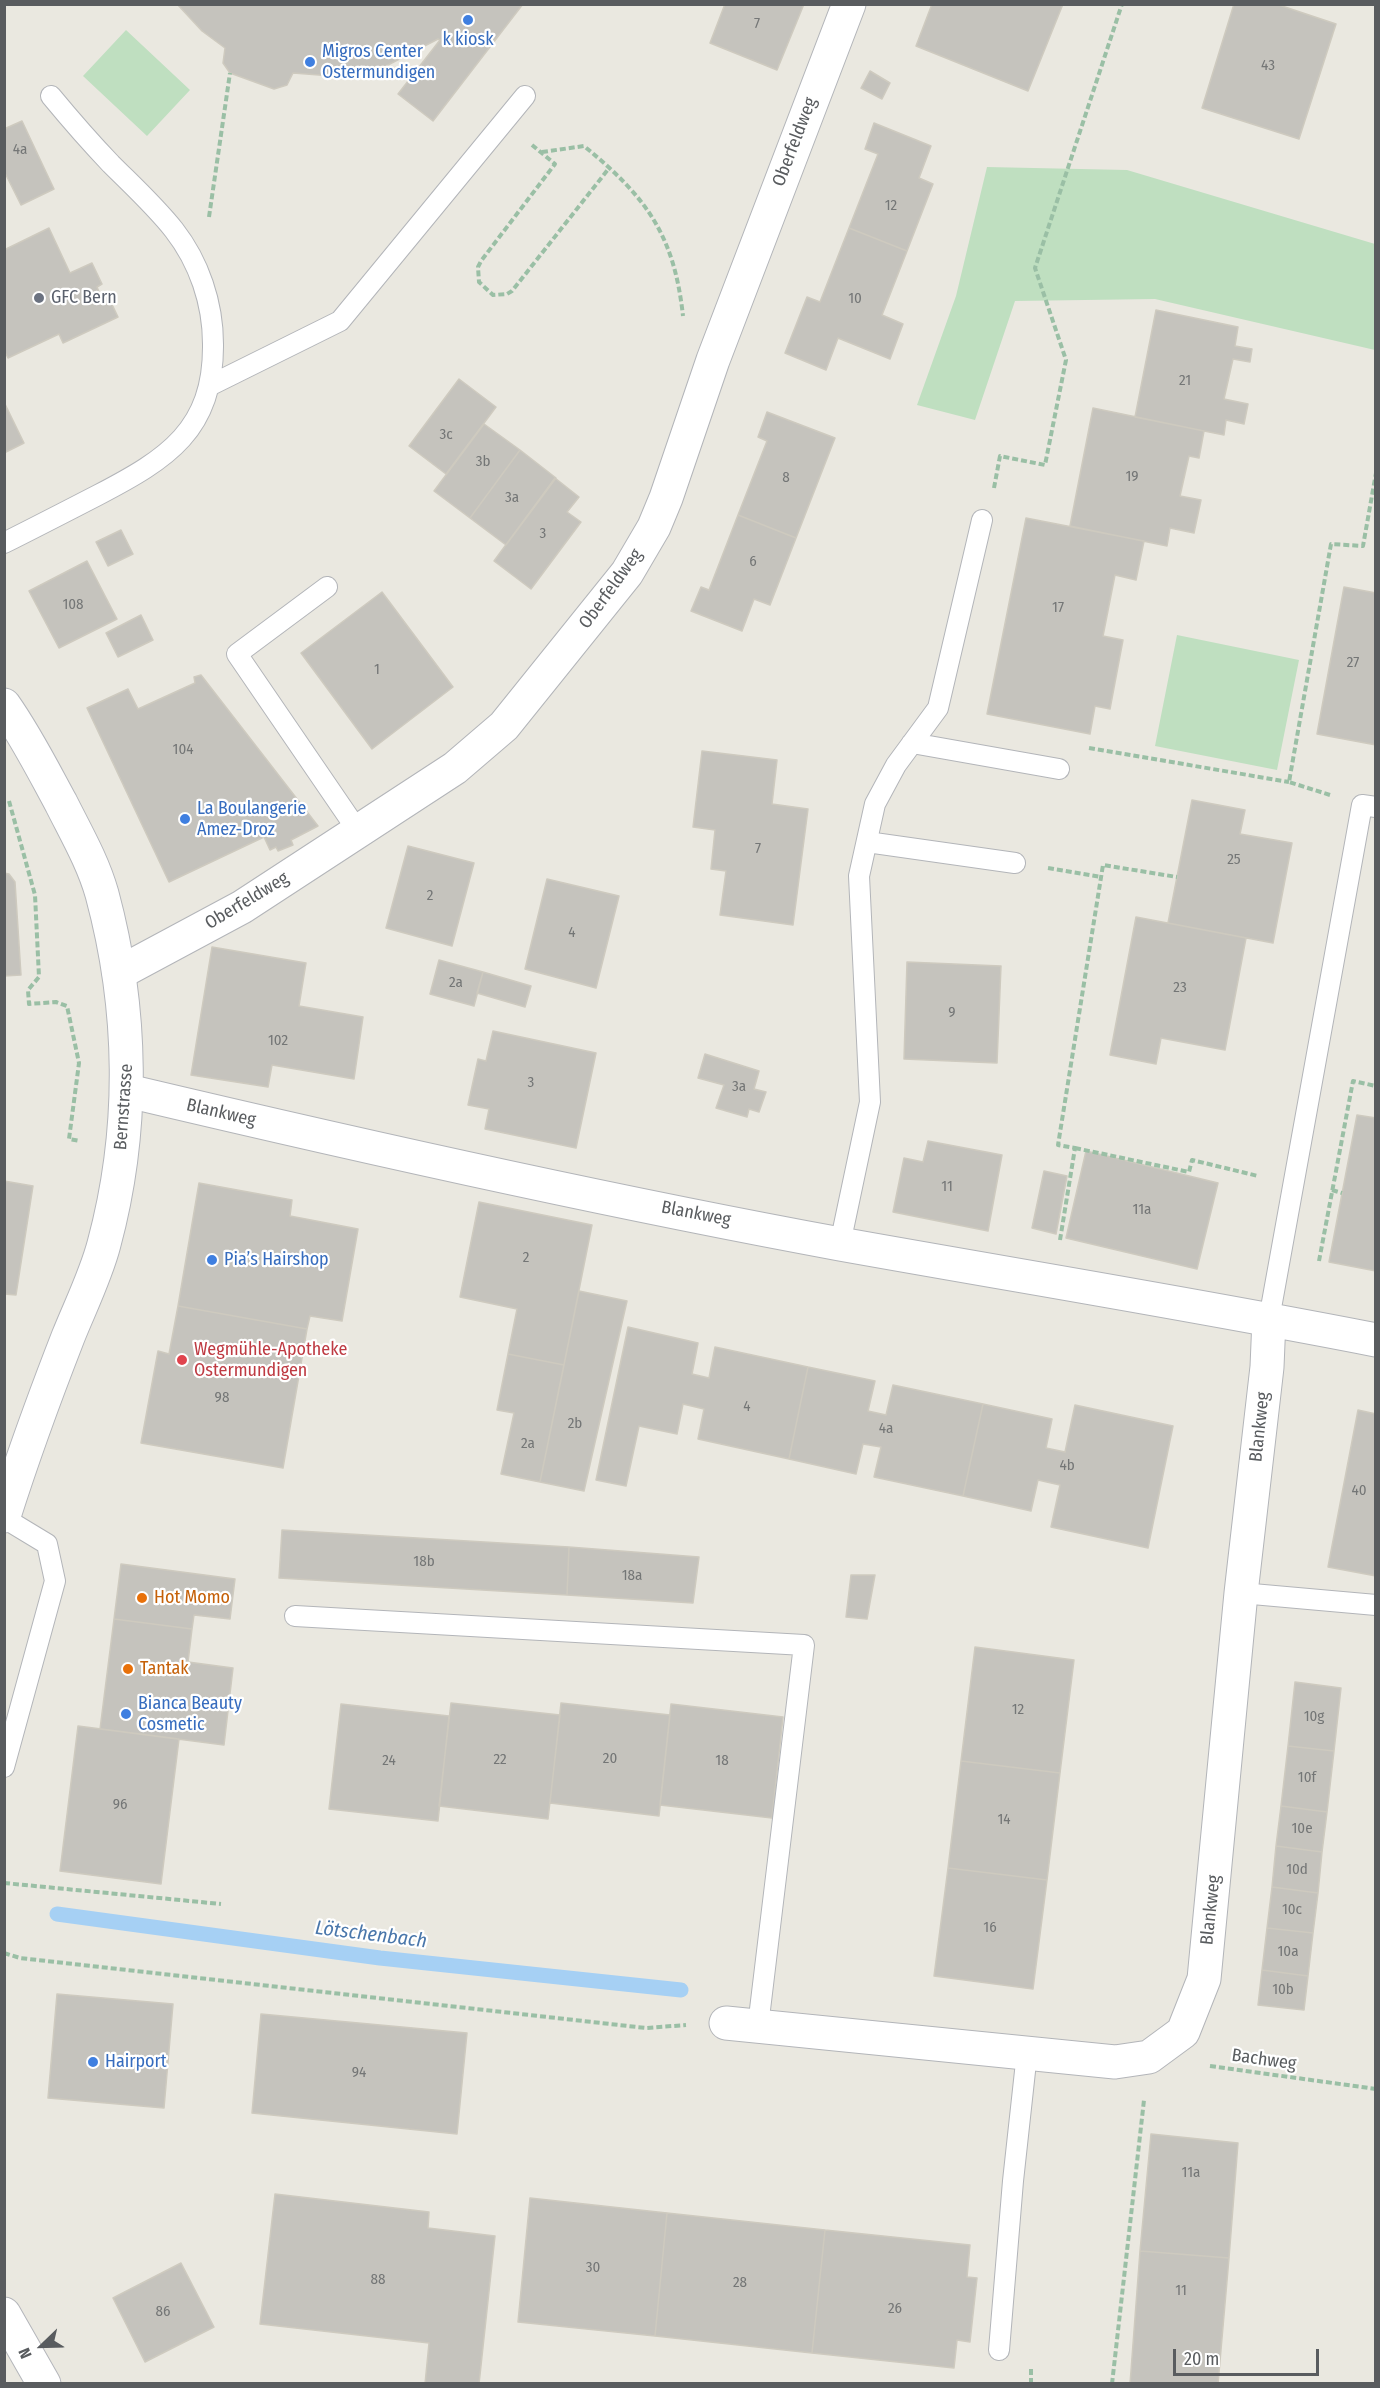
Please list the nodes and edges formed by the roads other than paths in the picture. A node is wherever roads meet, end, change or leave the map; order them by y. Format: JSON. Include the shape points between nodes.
{"nodes":[{"id":1,"x":849,"y":4,"type":"edge"},
{"id":2,"x":51,"y":96,"type":"dead end"},
{"id":3,"x":525,"y":96,"type":"dead end"},
{"id":4,"x":210,"y":386,"type":"junction"},
{"id":5,"x":982,"y":520,"type":"road end"},
{"id":6,"x":4,"y":543,"type":"edge"},
{"id":7,"x":327,"y":587,"type":"dead end"},
{"id":8,"x":4,"y":705,"type":"edge"},
{"id":9,"x":912,"y":743,"type":"junction"},
{"id":10,"x":1059,"y":769,"type":"dead end"},
{"id":11,"x":1369,"y":806,"type":"edge"},
{"id":12,"x":358,"y":831,"type":"junction"},
{"id":13,"x":867,"y":842,"type":"junction"},
{"id":14,"x":1015,"y":863,"type":"road end"},
{"id":15,"x":119,"y":973,"type":"junction"},
{"id":16,"x":128,"y":1091,"type":"junction"},
{"id":17,"x":840,"y":1244,"type":"junction"},
{"id":18,"x":1269,"y":1318,"type":"junction"},
{"id":19,"x":1376,"y":1340,"type":"edge"},
{"id":20,"x":4,"y":1517,"type":"edge"},
{"id":21,"x":1241,"y":1593,"type":"junction"},
{"id":22,"x":1376,"y":1605,"type":"edge"},
{"id":23,"x":295,"y":1616,"type":"dead end"},
{"id":24,"x":4,"y":1767,"type":"edge"},
{"id":25,"x":726,"y":2023,"type":"road end"},
{"id":26,"x":758,"y":2025,"type":"junction"},
{"id":27,"x":1028,"y":2053,"type":"junction"},
{"id":28,"x":4,"y":2314,"type":"edge"},
{"id":29,"x":999,"y":2350,"type":"dead end"},
{"id":30,"x":44,"y":2384,"type":"edge"}],
"edges":[{"from":1,"to":12,"type":"street","name":"Oberfeldweg","via":[[713,360],[666,498],[627,573],[504,726],[455,768]]},
{"from":2,"to":4,"type":"lane","via":[[174,230],[201,277],[213,331]]},
{"from":3,"to":4,"type":"lane","via":[[340,321]]},
{"from":4,"to":6,"type":"lane","via":[[195,422],[164,458]]},
{"from":5,"to":9,"type":"lane","via":[[938,708]]},
{"from":7,"to":12,"type":"lane","via":[[237,654]]},
{"from":8,"to":15,"type":"street","name":"Bernstrasse","via":[[20,727],[84,848],[101,892]]},
{"from":9,"to":10,"type":"lane"},
{"from":9,"to":13,"type":"lane","via":[[875,804]]},
{"from":11,"to":18,"type":"lane"},
{"from":12,"to":15,"type":"street","name":"Oberfeldweg","via":[[242,907]]},
{"from":13,"to":14,"type":"lane"},
{"from":13,"to":17,"type":"lane","via":[[859,876],[870,1102]]},
{"from":15,"to":16,"type":"street","name":"Bernstrasse"},
{"from":16,"to":17,"type":"street","name":"Blankweg","via":[[358,1146]]},
{"from":16,"to":20,"type":"street","name":"Bernstrasse","via":[[122,1149],[104,1245],[21,1461]]},
{"from":17,"to":18,"type":"street","name":"Blankweg"},
{"from":18,"to":19,"type":"street","name":"Blankweg"},
{"from":18,"to":21,"type":"street","name":"Blankweg"},
{"from":20,"to":24,"type":"lane","via":[[47,1544],[55,1581]]},
{"from":21,"to":22,"type":"lane"},
{"from":21,"to":27,"type":"street","name":"Blankweg","via":[[1204,1979],[1183,2032],[1149,2057],[1115,2062]]},
{"from":23,"to":26,"type":"lane","via":[[804,1645]]},
{"from":25,"to":26,"type":"street","name":"Blankweg"},
{"from":26,"to":27,"type":"street","name":"Blankweg"},
{"from":27,"to":29,"type":"lane"},
{"from":28,"to":30,"type":"street"}]}
